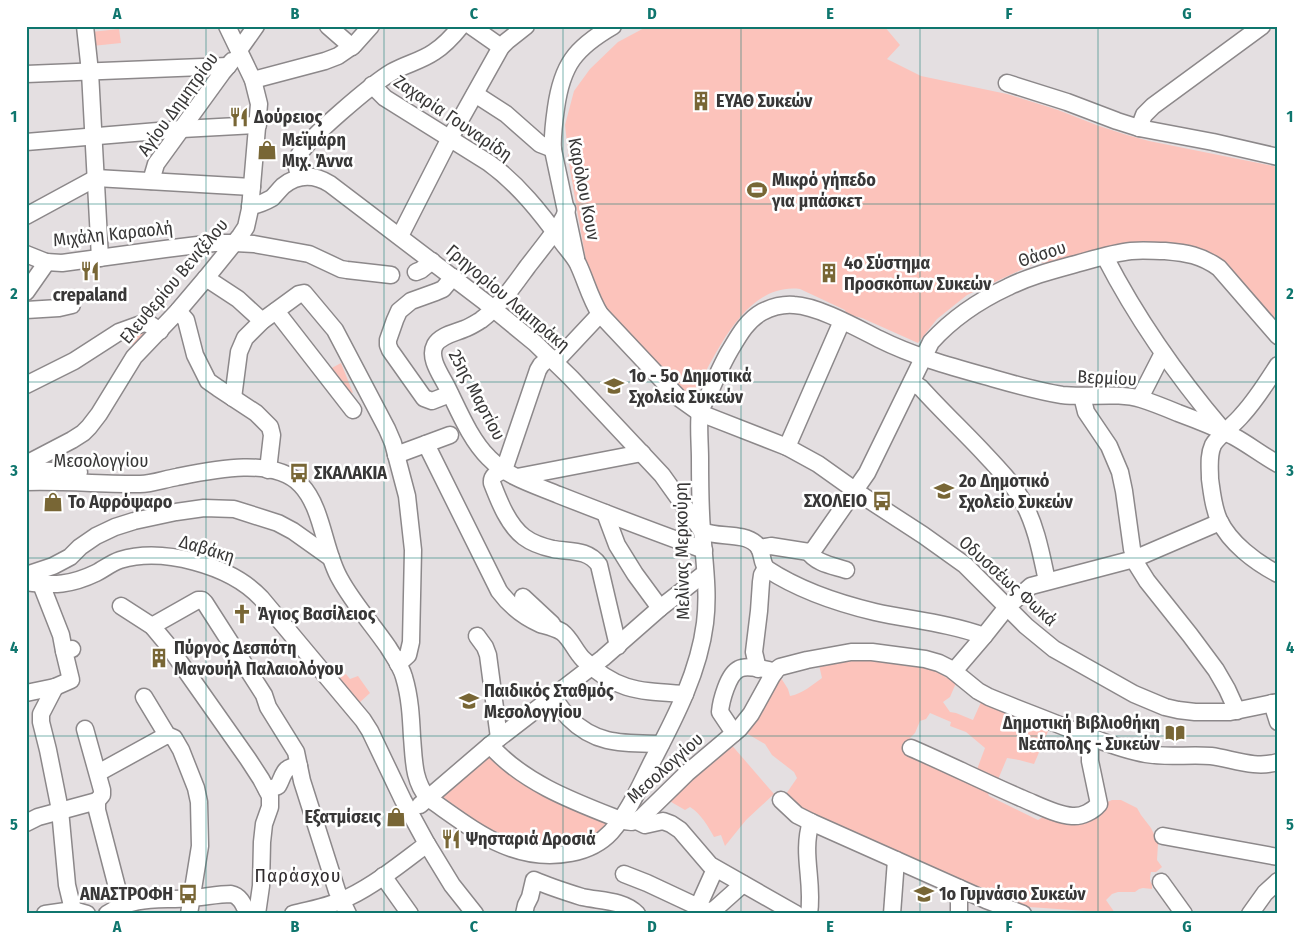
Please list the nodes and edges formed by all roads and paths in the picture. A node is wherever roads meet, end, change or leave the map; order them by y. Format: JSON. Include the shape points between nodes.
{"nodes":[{"id":1,"x":85,"y":26,"type":"edge"},
{"id":2,"x":227,"y":26,"type":"edge"},
{"id":3,"x":256,"y":26,"type":"edge"},
{"id":4,"x":328,"y":26,"type":"edge"},
{"id":5,"x":371,"y":26,"type":"edge"},
{"id":6,"x":461,"y":26,"type":"edge"},
{"id":7,"x":471,"y":26,"type":"edge"},
{"id":8,"x":526,"y":26,"type":"edge"},
{"id":9,"x":613,"y":26,"type":"edge"},
{"id":10,"x":1262,"y":26,"type":"edge"},
{"id":11,"x":352,"y":47,"type":"junction"},
{"id":12,"x":501,"y":47,"type":"junction"},
{"id":13,"x":240,"y":51,"type":"junction"},
{"id":14,"x":228,"y":66,"type":"junction"},
{"id":15,"x":90,"y":72,"type":"junction"},
{"id":16,"x":26,"y":74,"type":"edge"},
{"id":17,"x":253,"y":80,"type":"junction"},
{"id":18,"x":1007,"y":83,"type":"dead end"},
{"id":19,"x":372,"y":85,"type":"junction"},
{"id":20,"x":475,"y":94,"type":"junction"},
{"id":21,"x":258,"y":125,"type":"junction"},
{"id":22,"x":1139,"y":128,"type":"junction"},
{"id":23,"x":182,"y":129,"type":"junction"},
{"id":24,"x":93,"y":137,"type":"junction"},
{"id":25,"x":450,"y":138,"type":"junction"},
{"id":26,"x":26,"y":142,"type":"edge"},
{"id":27,"x":553,"y":149,"type":"junction"},
{"id":28,"x":1278,"y":157,"type":"edge"},
{"id":29,"x":300,"y":177,"type":"junction"},
{"id":30,"x":96,"y":178,"type":"junction"},
{"id":31,"x":151,"y":181,"type":"junction"},
{"id":32,"x":252,"y":187,"type":"junction"},
{"id":33,"x":250,"y":206,"type":"junction"},
{"id":34,"x":567,"y":209,"type":"junction"},
{"id":35,"x":26,"y":216,"type":"edge"},
{"id":36,"x":554,"y":232,"type":"junction"},
{"id":37,"x":400,"y":236,"type":"junction"},
{"id":38,"x":235,"y":243,"type":"junction"},
{"id":39,"x":26,"y":254,"type":"edge"},
{"id":40,"x":1105,"y":257,"type":"junction"},
{"id":41,"x":100,"y":258,"type":"junction"},
{"id":42,"x":432,"y":261,"type":"junction"},
{"id":43,"x":47,"y":262,"type":"junction"},
{"id":44,"x":577,"y":263,"type":"junction"},
{"id":45,"x":416,"y":272,"type":"dead end"},
{"id":46,"x":392,"y":275,"type":"dead end"},
{"id":47,"x":453,"y":277,"type":"junction"},
{"id":48,"x":206,"y":278,"type":"junction"},
{"id":49,"x":26,"y":292,"type":"edge"},
{"id":50,"x":72,"y":305,"type":"dead end"},
{"id":51,"x":494,"y":309,"type":"junction"},
{"id":52,"x":26,"y":310,"type":"edge"},
{"id":53,"x":178,"y":311,"type":"junction"},
{"id":54,"x":276,"y":311,"type":"junction"},
{"id":55,"x":600,"y":314,"type":"junction"},
{"id":56,"x":262,"y":321,"type":"junction"},
{"id":57,"x":842,"y":321,"type":"junction"},
{"id":58,"x":160,"y":331,"type":"junction"},
{"id":59,"x":1278,"y":336,"type":"edge"},
{"id":60,"x":1163,"y":353,"type":"junction"},
{"id":61,"x":924,"y":357,"type":"junction"},
{"id":62,"x":553,"y":360,"type":"junction"},
{"id":63,"x":1278,"y":365,"type":"edge"},
{"id":64,"x":912,"y":382,"type":"junction"},
{"id":65,"x":26,"y":385,"type":"edge"},
{"id":66,"x":450,"y":394,"type":"junction"},
{"id":67,"x":1082,"y":396,"type":"junction"},
{"id":68,"x":233,"y":398,"type":"junction"},
{"id":69,"x":1140,"y":398,"type":"junction"},
{"id":70,"x":353,"y":410,"type":"dead end"},
{"id":71,"x":700,"y":413,"type":"junction"},
{"id":72,"x":1204,"y":416,"type":"junction"},
{"id":73,"x":1225,"y":432,"type":"junction"},
{"id":74,"x":450,"y":436,"type":"dead end"},
{"id":75,"x":426,"y":444,"type":"junction"},
{"id":76,"x":787,"y":447,"type":"junction"},
{"id":77,"x":642,"y":453,"type":"junction"},
{"id":78,"x":396,"y":456,"type":"junction"},
{"id":79,"x":1210,"y":463,"type":"junction"},
{"id":80,"x":1278,"y":464,"type":"edge"},
{"id":81,"x":33,"y":467,"type":"edge"},
{"id":82,"x":268,"y":470,"type":"junction"},
{"id":83,"x":511,"y":474,"type":"junction"},
{"id":84,"x":176,"y":477,"type":"junction"},
{"id":85,"x":26,"y":478,"type":"edge"},
{"id":86,"x":26,"y":482,"type":"edge"},
{"id":87,"x":856,"y":491,"type":"junction"},
{"id":88,"x":700,"y":496,"type":"junction"},
{"id":89,"x":678,"y":499,"type":"junction"},
{"id":90,"x":605,"y":513,"type":"junction"},
{"id":91,"x":1220,"y":522,"type":"junction"},
{"id":92,"x":702,"y":531,"type":"junction"},
{"id":93,"x":759,"y":548,"type":"junction"},
{"id":94,"x":704,"y":550,"type":"junction"},
{"id":95,"x":810,"y":551,"type":"junction"},
{"id":96,"x":331,"y":558,"type":"junction"},
{"id":97,"x":1134,"y":559,"type":"junction"},
{"id":98,"x":766,"y":568,"type":"junction"},
{"id":99,"x":846,"y":570,"type":"dead end"},
{"id":100,"x":705,"y":573,"type":"junction"},
{"id":101,"x":1278,"y":574,"type":"edge"},
{"id":102,"x":26,"y":575,"type":"edge"},
{"id":103,"x":1047,"y":581,"type":"junction"},
{"id":104,"x":34,"y":583,"type":"edge"},
{"id":105,"x":523,"y":597,"type":"dead end"},
{"id":106,"x":121,"y":606,"type":"dead end"},
{"id":107,"x":1007,"y":607,"type":"junction"},
{"id":108,"x":660,"y":608,"type":"junction"},
{"id":109,"x":152,"y":626,"type":"junction"},
{"id":110,"x":559,"y":630,"type":"junction"},
{"id":111,"x":477,"y":636,"type":"dead end"},
{"id":112,"x":984,"y":636,"type":"junction"},
{"id":113,"x":618,"y":646,"type":"junction"},
{"id":114,"x":398,"y":664,"type":"junction"},
{"id":115,"x":591,"y":666,"type":"junction"},
{"id":116,"x":758,"y":669,"type":"junction"},
{"id":117,"x":954,"y":671,"type":"junction"},
{"id":118,"x":774,"y":672,"type":"junction"},
{"id":119,"x":55,"y":687,"type":"junction"},
{"id":120,"x":26,"y":693,"type":"edge"},
{"id":121,"x":684,"y":694,"type":"junction"},
{"id":122,"x":144,"y":696,"type":"dead end"},
{"id":123,"x":552,"y":696,"type":"junction"},
{"id":124,"x":1275,"y":703,"type":"edge"},
{"id":125,"x":1237,"y":711,"type":"junction"},
{"id":126,"x":1278,"y":722,"type":"edge"},
{"id":127,"x":85,"y":729,"type":"dead end"},
{"id":128,"x":734,"y":733,"type":"junction"},
{"id":129,"x":167,"y":736,"type":"junction"},
{"id":130,"x":1091,"y":737,"type":"junction"},
{"id":131,"x":494,"y":742,"type":"junction"},
{"id":132,"x":661,"y":744,"type":"junction"},
{"id":133,"x":911,"y":748,"type":"dead end"},
{"id":134,"x":1278,"y":762,"type":"edge"},
{"id":135,"x":299,"y":766,"type":"junction"},
{"id":136,"x":98,"y":773,"type":"junction"},
{"id":137,"x":267,"y":790,"type":"junction"},
{"id":138,"x":428,"y":798,"type":"junction"},
{"id":139,"x":781,"y":800,"type":"dead end"},
{"id":140,"x":97,"y":801,"type":"junction"},
{"id":141,"x":60,"y":810,"type":"junction"},
{"id":142,"x":410,"y":814,"type":"junction"},
{"id":143,"x":628,"y":820,"type":"junction"},
{"id":144,"x":811,"y":822,"type":"junction"},
{"id":145,"x":26,"y":823,"type":"edge"},
{"id":146,"x":1163,"y":836,"type":"dead end"},
{"id":147,"x":427,"y":844,"type":"junction"},
{"id":148,"x":1278,"y":857,"type":"edge"},
{"id":149,"x":896,"y":860,"type":"junction"},
{"id":150,"x":715,"y":869,"type":"junction"},
{"id":151,"x":624,"y":874,"type":"dead end"},
{"id":152,"x":383,"y":876,"type":"junction"},
{"id":153,"x":1278,"y":881,"type":"edge"},
{"id":154,"x":1161,"y":882,"type":"dead end"},
{"id":155,"x":744,"y":884,"type":"junction"},
{"id":156,"x":959,"y":888,"type":"junction"},
{"id":157,"x":530,"y":897,"type":"junction"},
{"id":158,"x":190,"y":906,"type":"edge"},
{"id":159,"x":345,"y":907,"type":"edge"},
{"id":160,"x":698,"y":907,"type":"junction"},
{"id":161,"x":123,"y":910,"type":"edge"},
{"id":162,"x":80,"y":912,"type":"edge"},
{"id":163,"x":629,"y":912,"type":"edge"},
{"id":164,"x":45,"y":914,"type":"edge"},
{"id":165,"x":107,"y":914,"type":"edge"},
{"id":166,"x":248,"y":914,"type":"edge"},
{"id":167,"x":256,"y":914,"type":"edge"},
{"id":168,"x":293,"y":914,"type":"edge"},
{"id":169,"x":410,"y":914,"type":"edge"},
{"id":170,"x":474,"y":914,"type":"edge"},
{"id":171,"x":524,"y":914,"type":"edge"},
{"id":172,"x":533,"y":914,"type":"edge"},
{"id":173,"x":796,"y":914,"type":"edge"},
{"id":174,"x":809,"y":914,"type":"edge"},
{"id":175,"x":892,"y":914,"type":"edge"},
{"id":176,"x":959,"y":914,"type":"edge"},
{"id":177,"x":1023,"y":914,"type":"edge"},
{"id":178,"x":1184,"y":914,"type":"edge"},
{"id":179,"x":1250,"y":914,"type":"edge"}],
"edges":[{"from":1,"to":15,"type":"street"},
{"from":2,"to":13,"type":"street","name":"Ελευθερίου Βενιζέλου"},
{"from":3,"to":13,"type":"street","name":"Αγίου Δημητρίου"},
{"from":4,"to":11,"type":"street"},
{"from":5,"to":11,"type":"street"},
{"from":6,"to":19,"type":"street","via":[[432,53]]},
{"from":7,"to":12,"type":"street"},
{"from":8,"to":12,"type":"street"},
{"from":9,"to":27,"type":"street","name":"Καρόλου Κουν","via":[[582,49],[565,72],[556,106]]},
{"from":10,"to":22,"type":"street","via":[[1153,106],[1144,115]]},
{"from":11,"to":17,"type":"street","via":[[325,61]]},
{"from":12,"to":20,"type":"street"},
{"from":13,"to":14,"type":"street","name":"Αγίου Δημητρίου"},
{"from":13,"to":17,"type":"street","name":"Ελευθερίου Βενιζέλου"},
{"from":14,"to":15,"type":"street"},
{"from":14,"to":23,"type":"street","name":"Αγίου Δημητρίου"},
{"from":15,"to":16,"type":"street"},
{"from":15,"to":24,"type":"street"},
{"from":17,"to":21,"type":"street","name":"Ελευθερίου Βενιζέλου","via":[[259,104]]},
{"from":18,"to":22,"type":"street"},
{"from":19,"to":25,"type":"street","name":"Ζαχαρία Γουναρίδη","via":[[385,98]]},
{"from":19,"to":29,"type":"street","via":[[301,151],[296,162]]},
{"from":20,"to":25,"type":"street"},
{"from":20,"to":27,"type":"street","via":[[506,114],[540,144]]},
{"from":21,"to":23,"type":"street"},
{"from":21,"to":32,"type":"street","name":"Ελευθερίου Βενιζέλου"},
{"from":22,"to":28,"type":"street"},
{"from":23,"to":24,"type":"street"},
{"from":23,"to":31,"type":"street","name":"Αγίου Δημητρίου","via":[[156,164]]},
{"from":24,"to":26,"type":"street"},
{"from":24,"to":30,"type":"street"},
{"from":25,"to":36,"type":"street","name":"Ζαχαρία Γουναρίδη","via":[[502,173]]},
{"from":25,"to":37,"type":"street"},
{"from":27,"to":34,"type":"street","name":"Καρόλου Κουν"},
{"from":29,"to":33,"type":"street","via":[[286,184],[270,199]]},
{"from":29,"to":37,"type":"street","name":"Γρηγορίου Λαμπράκη","via":[[314,177],[330,184]]},
{"from":30,"to":31,"type":"street"},
{"from":30,"to":35,"type":"street"},
{"from":30,"to":41,"type":"street"},
{"from":31,"to":32,"type":"street"},
{"from":32,"to":33,"type":"street","name":"Ελευθερίου Βενιζέλου"},
{"from":33,"to":38,"type":"street","name":"Ελευθερίου Βενιζέλου","via":[[247,224]]},
{"from":34,"to":36,"type":"street","name":"25ης Μαρτίου"},
{"from":34,"to":44,"type":"street","name":"Καρόλου Κουν"},
{"from":36,"to":44,"type":"street","name":"Ζαχαρία Γουναρίδη"},
{"from":36,"to":51,"type":"street","name":"25ης Μαρτίου"},
{"from":37,"to":42,"type":"street","name":"Γρηγορίου Λαμπράκη"},
{"from":38,"to":41,"type":"street","name":"Μιχάλη Καραολή"},
{"from":38,"to":46,"type":"street","name":"Μιχάλη Καραολή","via":[[310,254],[347,270]]},
{"from":38,"to":48,"type":"street","name":"Ελευθερίου Βενιζέλου"},
{"from":39,"to":43,"type":"street","name":"Μιχάλη Καραολή"},
{"from":40,"to":59,"type":"street","name":"Θάσου","via":[[1130,251],[1195,255],[1219,268]]},
{"from":40,"to":60,"type":"street","via":[[1126,297]]},
{"from":40,"to":61,"type":"street","name":"Θάσου","via":[[1008,286],[947,326],[931,342]]},
{"from":41,"to":43,"type":"street","name":"Μιχάλη Καραολή"},
{"from":42,"to":45,"type":"street"},
{"from":42,"to":47,"type":"street","name":"Γρηγορίου Λαμπράκη"},
{"from":43,"to":49,"type":"street"},
{"from":44,"to":55,"type":"street","name":"Ζαχαρία Γουναρίδη"},
{"from":47,"to":51,"type":"street","name":"Γρηγορίου Λαμπράκη"},
{"from":47,"to":66,"type":"street","via":[[440,290],[411,301],[403,308],[388,342],[390,350],[424,398],[432,401]]},
{"from":48,"to":53,"type":"street","name":"Ελευθερίου Βενιζέλου"},
{"from":48,"to":56,"type":"street","via":[[238,299]]},
{"from":50,"to":52,"type":"street"},
{"from":51,"to":62,"type":"street","name":"Γρηγορίου Λαμπράκη"},
{"from":51,"to":66,"type":"street","name":"25ης Μαρτίου","via":[[469,327],[441,339],[434,347],[434,359]]},
{"from":53,"to":58,"type":"street","name":"Ελευθερίου Βενιζέλου"},
{"from":53,"to":68,"type":"street","via":[[186,318],[197,361],[206,377]]},
{"from":54,"to":56,"type":"street"},
{"from":54,"to":70,"type":"street"},
{"from":54,"to":78,"type":"street","via":[[303,293],[307,295],[335,330],[388,429]]},
{"from":55,"to":62,"type":"street"},
{"from":55,"to":71,"type":"street","name":"Ζαχαρία Γουναρίδη","via":[[679,398]]},
{"from":56,"to":68,"type":"street","via":[[247,335],[240,348]]},
{"from":57,"to":61,"type":"street"},
{"from":57,"to":71,"type":"street","via":[[792,305],[778,306],[761,313],[743,329]]},
{"from":57,"to":76,"type":"street"},
{"from":58,"to":65,"type":"street","via":[[144,323],[119,332],[74,361]]},
{"from":58,"to":81,"type":"street","name":"Ελευθερίου Βενιζέλου","via":[[130,363],[89,427]]},
{"from":60,"to":69,"type":"street"},
{"from":60,"to":72,"type":"street"},
{"from":61,"to":64,"type":"street","name":"Θάσου"},
{"from":61,"to":67,"type":"street","name":"Βερμίου","via":[[1024,386]]},
{"from":62,"to":77,"type":"street","name":"Γρηγορίου Λαμπράκη"},
{"from":62,"to":83,"type":"street","via":[[539,367]]},
{"from":63,"to":73,"type":"street","via":[[1244,414]]},
{"from":64,"to":87,"type":"street","name":"Θάσου"},
{"from":64,"to":103,"type":"street","via":[[988,457],[1017,493],[1034,530]]},
{"from":66,"to":83,"type":"street","name":"25ης Μαρτίου","via":[[478,445],[489,458]]},
{"from":67,"to":69,"type":"street","name":"Βερμίου"},
{"from":67,"to":97,"type":"street","via":[[1086,412],[1109,446],[1120,472]]},
{"from":68,"to":82,"type":"street","via":[[270,427]]},
{"from":69,"to":72,"type":"street","name":"Βερμίου"},
{"from":71,"to":76,"type":"street","name":"Οδυσσέως Φωκά"},
{"from":71,"to":88,"type":"street","name":"Μελίνας Μερκούρη"},
{"from":72,"to":73,"type":"street","name":"Βερμίου"},
{"from":72,"to":79,"type":"street","via":[[1205,453]]},
{"from":73,"to":79,"type":"street","via":[[1213,445]]},
{"from":73,"to":80,"type":"street","name":"Βερμίου"},
{"from":74,"to":75,"type":"street"},
{"from":75,"to":78,"type":"street"},
{"from":75,"to":110,"type":"street","via":[[499,591],[511,606],[524,615]]},
{"from":76,"to":87,"type":"street","name":"Οδυσσέως Φωκά"},
{"from":77,"to":83,"type":"street"},
{"from":77,"to":89,"type":"street","name":"Γρηγορίου Λαμπράκη"},
{"from":78,"to":114,"type":"street","via":[[409,507],[414,560],[412,642],[408,655]]},
{"from":79,"to":91,"type":"street","via":[[1212,498]]},
{"from":81,"to":84,"type":"street","name":"Μεσολογγίου"},
{"from":81,"to":85,"type":"street","via":[[146,479]]},
{"from":82,"to":84,"type":"street","name":"Μεσολογγίου","via":[[235,468]]},
{"from":82,"to":96,"type":"street","name":"Μεσολογγίου","via":[[302,485],[314,507]]},
{"from":83,"to":90,"type":"street","name":"25ης Μαρτίου"},
{"from":83,"to":113,"type":"street","via":[[496,474],[492,483],[509,520],[524,536],[550,549],[582,552],[596,559]]},
{"from":84,"to":86,"type":"street","name":"Μεσολογγίου","via":[[142,484]]},
{"from":87,"to":95,"type":"street","name":"Θάσου"},
{"from":87,"to":107,"type":"street","name":"Οδυσσέως Φωκά","via":[[965,565]]},
{"from":88,"to":89,"type":"street"},
{"from":88,"to":92,"type":"street","name":"Μελίνας Μερκούρη"},
{"from":89,"to":92,"type":"street","name":"Γρηγορίου Λαμπράκη"},
{"from":90,"to":94,"type":"street","name":"25ης Μαρτίου"},
{"from":90,"to":108,"type":"street","via":[[616,545]]},
{"from":91,"to":97,"type":"street"},
{"from":91,"to":101,"type":"street","via":[[1239,546]]},
{"from":92,"to":93,"type":"street","via":[[746,539]]},
{"from":92,"to":94,"type":"street","name":"Μελίνας Μερκούρη"},
{"from":93,"to":95,"type":"street","via":[[771,546]]},
{"from":93,"to":98,"type":"street"},
{"from":94,"to":100,"type":"street","name":"Μελίνας Μερκούρη"},
{"from":95,"to":99,"type":"street","via":[[813,558]]},
{"from":96,"to":102,"type":"street","via":[[278,523],[234,509],[204,508],[115,527],[96,536],[70,558]]},
{"from":96,"to":114,"type":"street","name":"Μεσολογγίου","via":[[344,586]]},
{"from":97,"to":103,"type":"street"},
{"from":97,"to":125,"type":"street","via":[[1216,670]]},
{"from":98,"to":112,"type":"street","via":[[841,603]]},
{"from":98,"to":116,"type":"street","via":[[762,575],[754,652]]},
{"from":100,"to":108,"type":"street"},
{"from":100,"to":121,"type":"street","name":"Μελίνας Μερκούρη","via":[[703,637]]},
{"from":103,"to":107,"type":"street","via":[[1031,586]]},
{"from":104,"to":119,"type":"street","via":[[68,650],[71,680]]},
{"from":104,"to":142,"type":"street","name":"Δαβάκη","via":[[58,585],[73,582],[116,561],[148,555],[206,565],[239,580],[261,598],[363,720]]},
{"from":105,"to":110,"type":"street"},
{"from":106,"to":109,"type":"street"},
{"from":107,"to":112,"type":"street"},
{"from":107,"to":125,"type":"street","name":"Οδυσσέως Φωκά","via":[[1054,649],[1143,698],[1185,712]]},
{"from":108,"to":113,"type":"street"},
{"from":109,"to":135,"type":"street","via":[[198,600],[204,601],[264,695],[295,750]]},
{"from":109,"to":137,"type":"street"},
{"from":110,"to":115,"type":"street"},
{"from":111,"to":131,"type":"street","via":[[488,655]]},
{"from":112,"to":117,"type":"street"},
{"from":113,"to":115,"type":"street"},
{"from":114,"to":138,"type":"street","name":"Μεσολογγίου","via":[[408,698],[415,774]]},
{"from":115,"to":121,"type":"street","via":[[611,681],[626,687]]},
{"from":115,"to":123,"type":"street"},
{"from":116,"to":118,"type":"street"},
{"from":116,"to":128,"type":"street","via":[[737,670],[725,690],[720,712]]},
{"from":117,"to":118,"type":"street","via":[[931,660],[864,651],[807,660],[780,667]]},
{"from":117,"to":130,"type":"street","via":[[989,697]]},
{"from":118,"to":128,"type":"street","name":"Μεσολογγίου","via":[[751,714]]},
{"from":119,"to":120,"type":"street"},
{"from":119,"to":141,"type":"street","via":[[40,719]]},
{"from":121,"to":132,"type":"street","name":"Μελίνας Μερκούρη"},
{"from":122,"to":129,"type":"street"},
{"from":123,"to":131,"type":"street"},
{"from":123,"to":132,"type":"street","via":[[569,718],[590,735],[612,742]]},
{"from":124,"to":125,"type":"street","name":"Οδυσσέως Φωκά"},
{"from":124,"to":126,"type":"street"},
{"from":127,"to":136,"type":"street"},
{"from":128,"to":143,"type":"street","name":"Μεσολογγίου"},
{"from":129,"to":136,"type":"street"},
{"from":129,"to":158,"type":"street","via":[[174,738],[181,750],[199,802],[200,846]]},
{"from":130,"to":133,"type":"street","via":[[1090,761],[1099,804],[1075,816],[1031,802]]},
{"from":130,"to":134,"type":"street","via":[[1154,756],[1202,755],[1258,765]]},
{"from":131,"to":138,"type":"street"},
{"from":131,"to":143,"type":"street","via":[[498,754],[508,763],[541,784]]},
{"from":132,"to":143,"type":"street","name":"Μελίνας Μερκούρη","via":[[631,802]]},
{"from":135,"to":137,"type":"street","via":[[291,766],[278,786]]},
{"from":135,"to":159,"type":"street"},
{"from":136,"to":140,"type":"street","via":[[102,792]]},
{"from":137,"to":167,"type":"street","via":[[271,804],[263,833],[261,886]]},
{"from":138,"to":142,"type":"street"},
{"from":138,"to":143,"type":"street","name":"Μεσολογγίου","via":[[489,840],[508,848],[547,856],[590,847]]},
{"from":139,"to":144,"type":"street","via":[[797,815]]},
{"from":140,"to":141,"type":"street"},
{"from":140,"to":161,"type":"street","via":[[96,810]]},
{"from":141,"to":145,"type":"street"},
{"from":141,"to":162,"type":"street","via":[[67,885]]},
{"from":142,"to":147,"type":"street","name":"Δαβάκη"},
{"from":143,"to":150,"type":"street","via":[[647,825],[665,821],[674,825]]},
{"from":144,"to":149,"type":"street"},
{"from":144,"to":174,"type":"street","via":[[806,843]]},
{"from":146,"to":148,"type":"street"},
{"from":147,"to":152,"type":"street"},
{"from":147,"to":170,"type":"street","name":"Δαβάκη"},
{"from":149,"to":156,"type":"street"},
{"from":149,"to":175,"type":"street"},
{"from":150,"to":155,"type":"street"},
{"from":150,"to":160,"type":"street"},
{"from":151,"to":160,"type":"street"},
{"from":152,"to":159,"type":"street"},
{"from":152,"to":169,"type":"street"},
{"from":153,"to":179,"type":"street"},
{"from":154,"to":178,"type":"street"},
{"from":155,"to":160,"type":"street","via":[[712,912]]},
{"from":155,"to":173,"type":"street"},
{"from":156,"to":176,"type":"street"},
{"from":156,"to":177,"type":"street"},
{"from":157,"to":163,"type":"street","via":[[534,880]]},
{"from":157,"to":171,"type":"street"},
{"from":157,"to":172,"type":"street"},
{"from":158,"to":161,"type":"street","via":[[149,899]]},
{"from":158,"to":166,"type":"street","via":[[222,894],[234,894]]},
{"from":159,"to":168,"type":"street"},
{"from":161,"to":165,"type":"street"},
{"from":162,"to":164,"type":"street"}]}
